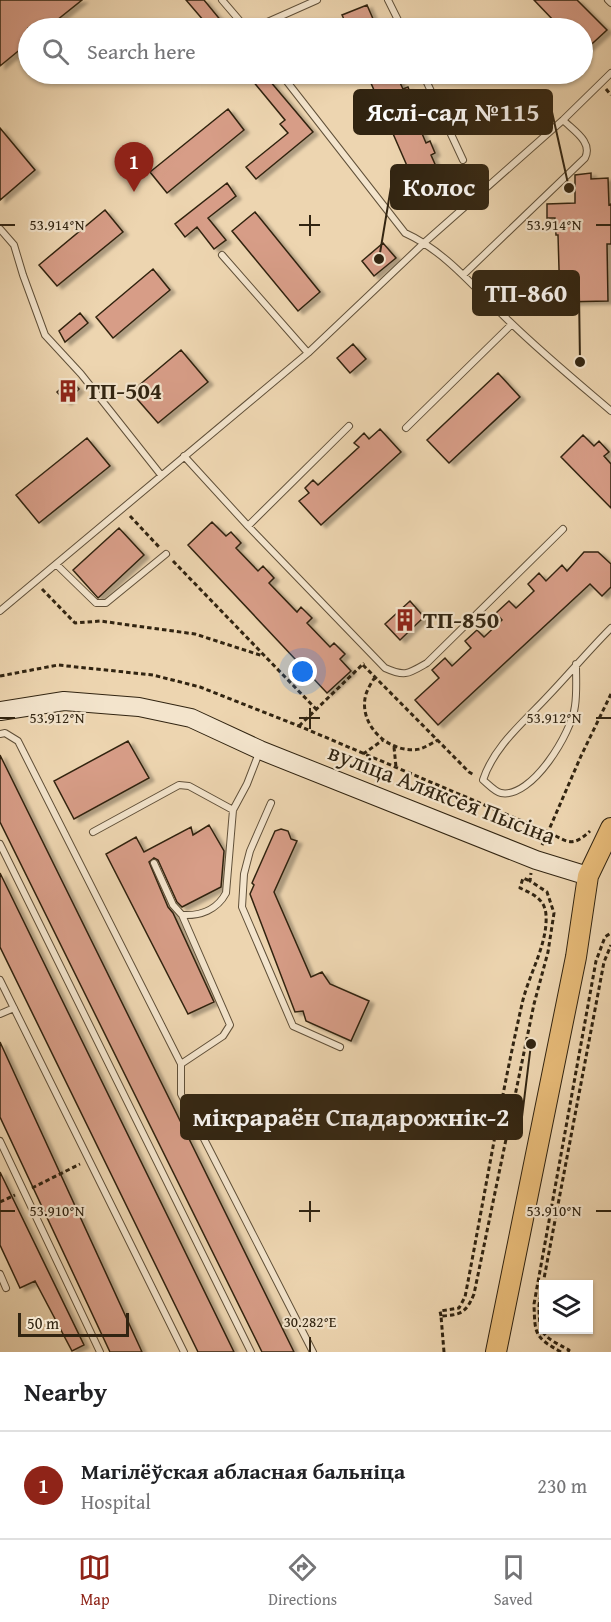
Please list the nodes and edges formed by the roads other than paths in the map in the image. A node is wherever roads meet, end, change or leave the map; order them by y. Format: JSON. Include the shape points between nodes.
{"nodes":[{"id":1,"x":222,"y":0,"type":"edge"},
{"id":2,"x":317,"y":0,"type":"edge"},
{"id":3,"x":388,"y":0,"type":"edge"},
{"id":4,"x":237,"y":18,"type":"edge"},
{"id":5,"x":276,"y":18,"type":"edge"},
{"id":6,"x":397,"y":18,"type":"edge"},
{"id":7,"x":611,"y":73,"type":"edge"},
{"id":8,"x":290,"y":84,"type":"edge"},
{"id":9,"x":428,"y":84,"type":"edge"},
{"id":10,"x":563,"y":120,"type":"junction"},
{"id":11,"x":463,"y":160,"type":"dead end"},
{"id":12,"x":0,"y":229,"type":"edge"},
{"id":13,"x":425,"y":242,"type":"junction"},
{"id":14,"x":222,"y":255,"type":"dead end"},
{"id":15,"x":463,"y":275,"type":"junction"},
{"id":16,"x":512,"y":324,"type":"junction"},
{"id":17,"x":308,"y":353,"type":"junction"},
{"id":18,"x":611,"y":411,"type":"edge"},
{"id":19,"x":349,"y":426,"type":"dead end"},
{"id":20,"x":406,"y":428,"type":"dead end"},
{"id":21,"x":184,"y":456,"type":"junction"},
{"id":22,"x":161,"y":474,"type":"junction"},
{"id":23,"x":248,"y":526,"type":"junction"},
{"id":24,"x":563,"y":529,"type":"dead end"},
{"id":25,"x":166,"y":554,"type":"road end"},
{"id":26,"x":56,"y":564,"type":"junction"},
{"id":27,"x":0,"y":611,"type":"edge"},
{"id":28,"x":611,"y":628,"type":"edge"},
{"id":29,"x":576,"y":664,"type":"junction"},
{"id":30,"x":0,"y":711,"type":"edge"},
{"id":31,"x":0,"y":734,"type":"edge"},
{"id":32,"x":260,"y":750,"type":"junction"},
{"id":33,"x":271,"y":803,"type":"dead end"},
{"id":34,"x":233,"y":810,"type":"junction"},
{"id":35,"x":611,"y":828,"type":"edge"},
{"id":36,"x":93,"y":832,"type":"dead end"},
{"id":37,"x":0,"y":844,"type":"edge"},
{"id":38,"x":154,"y":863,"type":"dead end"},
{"id":39,"x":588,"y":876,"type":"junction"},
{"id":40,"x":182,"y":915,"type":"junction"},
{"id":41,"x":0,"y":980,"type":"edge"},
{"id":42,"x":14,"y":1008,"type":"junction"},
{"id":43,"x":0,"y":1014,"type":"edge"},
{"id":44,"x":340,"y":1047,"type":"dead end"},
{"id":45,"x":181,"y":1064,"type":"junction"},
{"id":46,"x":0,"y":1141,"type":"edge"},
{"id":47,"x":0,"y":1274,"type":"edge"},
{"id":48,"x":6,"y":1288,"type":"dead end"},
{"id":49,"x":100,"y":1352,"type":"edge"},
{"id":50,"x":184,"y":1352,"type":"edge"},
{"id":51,"x":251,"y":1352,"type":"edge"},
{"id":52,"x":313,"y":1352,"type":"edge"},
{"id":53,"x":496,"y":1352,"type":"edge"}],
"edges":[{"from":1,"to":4,"type":"lane"},
{"from":2,"to":5,"type":"lane"},
{"from":3,"to":6,"type":"lane"},
{"from":7,"to":10,"type":"lane"},
{"from":8,"to":13,"type":"lane","via":[[405,233]]},
{"from":9,"to":11,"type":"lane"},
{"from":10,"to":13,"type":"lane"},
{"from":10,"to":15,"type":"lane","via":[[587,144],[585,158]]},
{"from":12,"to":22,"type":"lane","via":[[14,245],[45,335]]},
{"from":13,"to":15,"type":"lane"},
{"from":13,"to":17,"type":"lane"},
{"from":14,"to":17,"type":"lane"},
{"from":15,"to":16,"type":"lane"},
{"from":16,"to":18,"type":"lane"},
{"from":16,"to":20,"type":"lane"},
{"from":17,"to":21,"type":"lane"},
{"from":19,"to":23,"type":"lane"},
{"from":21,"to":22,"type":"lane"},
{"from":21,"to":23,"type":"lane"},
{"from":22,"to":26,"type":"lane"},
{"from":23,"to":24,"type":"lane","via":[[385,668],[399,674],[427,663]]},
{"from":25,"to":26,"type":"lane","via":[[106,603],[96,603]]},
{"from":26,"to":27,"type":"lane"},
{"from":28,"to":29,"type":"lane"},
{"from":29,"to":29,"type":"lane","via":[[489,763],[483,780],[500,793],[512,793],[527,785],[565,737],[575,707]]},
{"from":30,"to":32,"type":"main road","name":"вуліца Аляксея Пысіна","via":[[64,701],[139,707],[191,718]]},
{"from":31,"to":45,"type":"lane","via":[[18,741]]},
{"from":32,"to":34,"type":"lane"},
{"from":32,"to":39,"type":"main road","name":"вуліца Аляксея Пысіна","via":[[536,860]]},
{"from":33,"to":44,"type":"lane","via":[[250,851],[242,907],[293,1026]]},
{"from":34,"to":36,"type":"lane","via":[[189,786],[179,785]]},
{"from":34,"to":40,"type":"lane","via":[[225,893],[220,903],[196,916]]},
{"from":35,"to":39,"type":"main road"},
{"from":37,"to":51,"type":"lane"},
{"from":38,"to":40,"type":"lane","via":[[173,905]]},
{"from":39,"to":53,"type":"main road","via":[[576,957]]},
{"from":40,"to":45,"type":"lane","via":[[230,1025],[223,1036]]},
{"from":41,"to":42,"type":"lane"},
{"from":42,"to":43,"type":"lane"},
{"from":42,"to":50,"type":"lane"},
{"from":45,"to":52,"type":"lane","via":[[181,1094]]},
{"from":46,"to":49,"type":"lane"},
{"from":47,"to":48,"type":"lane"}]}
